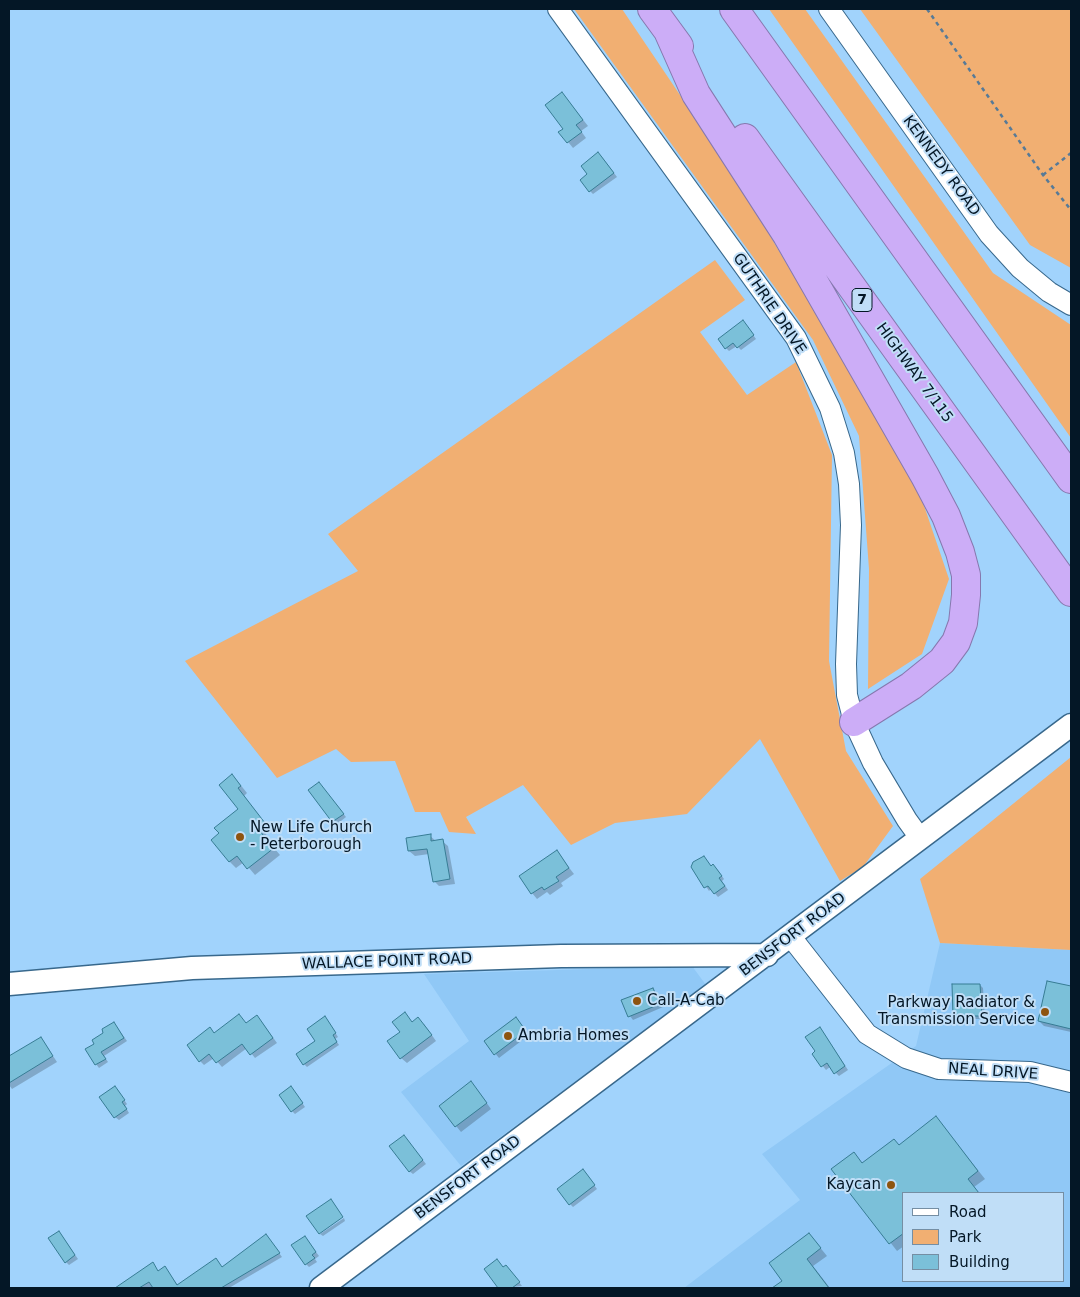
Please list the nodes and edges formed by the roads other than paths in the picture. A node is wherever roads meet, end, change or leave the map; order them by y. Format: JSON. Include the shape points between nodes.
{"nodes":[{"id":1,"x":558,"y":9,"type":"edge"},
{"id":2,"x":652,"y":9,"type":"edge"},
{"id":3,"x":734,"y":9,"type":"edge"},
{"id":4,"x":828,"y":9,"type":"edge"},
{"id":5,"x":668,"y":30,"type":"junction"},
{"id":6,"x":1071,"y":305,"type":"edge"},
{"id":7,"x":1071,"y":478,"type":"edge"},
{"id":8,"x":1071,"y":592,"type":"edge"},
{"id":9,"x":854,"y":722,"type":"junction"},
{"id":10,"x":1071,"y":725,"type":"edge"},
{"id":11,"x":920,"y":838,"type":"junction"},
{"id":12,"x":792,"y":936,"type":"junction"},
{"id":13,"x":767,"y":956,"type":"junction"},
{"id":14,"x":9,"y":984,"type":"edge"},
{"id":15,"x":1071,"y":1082,"type":"edge"},
{"id":16,"x":321,"y":1288,"type":"edge"}],
"edges":[{"from":1,"to":9,"type":"street","name":"GUTHRIE DRIVE","via":[[796,338],[830,408],[844,452],[849,484],[851,525],[846,664],[847,695]]},
{"from":2,"to":5,"type":"highway","name":"HIGHWAY 7/115","number":"7"},
{"from":3,"to":7,"type":"highway"},
{"from":4,"to":6,"type":"street","name":"KENNEDY ROAD","via":[[989,234],[1020,268],[1048,292]]},
{"from":5,"to":8,"type":"highway","name":"HIGHWAY 7/115","number":"7"},
{"from":5,"to":9,"type":"highway","via":[[696,94],[787,235],[946,516],[960,552],[966,575],[966,595],[963,623],[956,642],[942,661],[911,686]]},
{"from":9,"to":11,"type":"street","name":"GUTHRIE DRIVE","via":[[873,763]]},
{"from":10,"to":11,"type":"main road","name":"BENSFORT ROAD"},
{"from":11,"to":12,"type":"main road","name":"BENSFORT ROAD"},
{"from":12,"to":13,"type":"main road","name":"BENSFORT ROAD"},
{"from":12,"to":15,"type":"street","name":"NEAL DRIVE","via":[[866,1034],[906,1058],[939,1069],[1030,1072]]},
{"from":13,"to":14,"type":"main road","name":"WALLACE POINT ROAD","via":[[561,956],[211,967]]},
{"from":13,"to":16,"type":"main road","name":"BENSFORT ROAD"}]}
